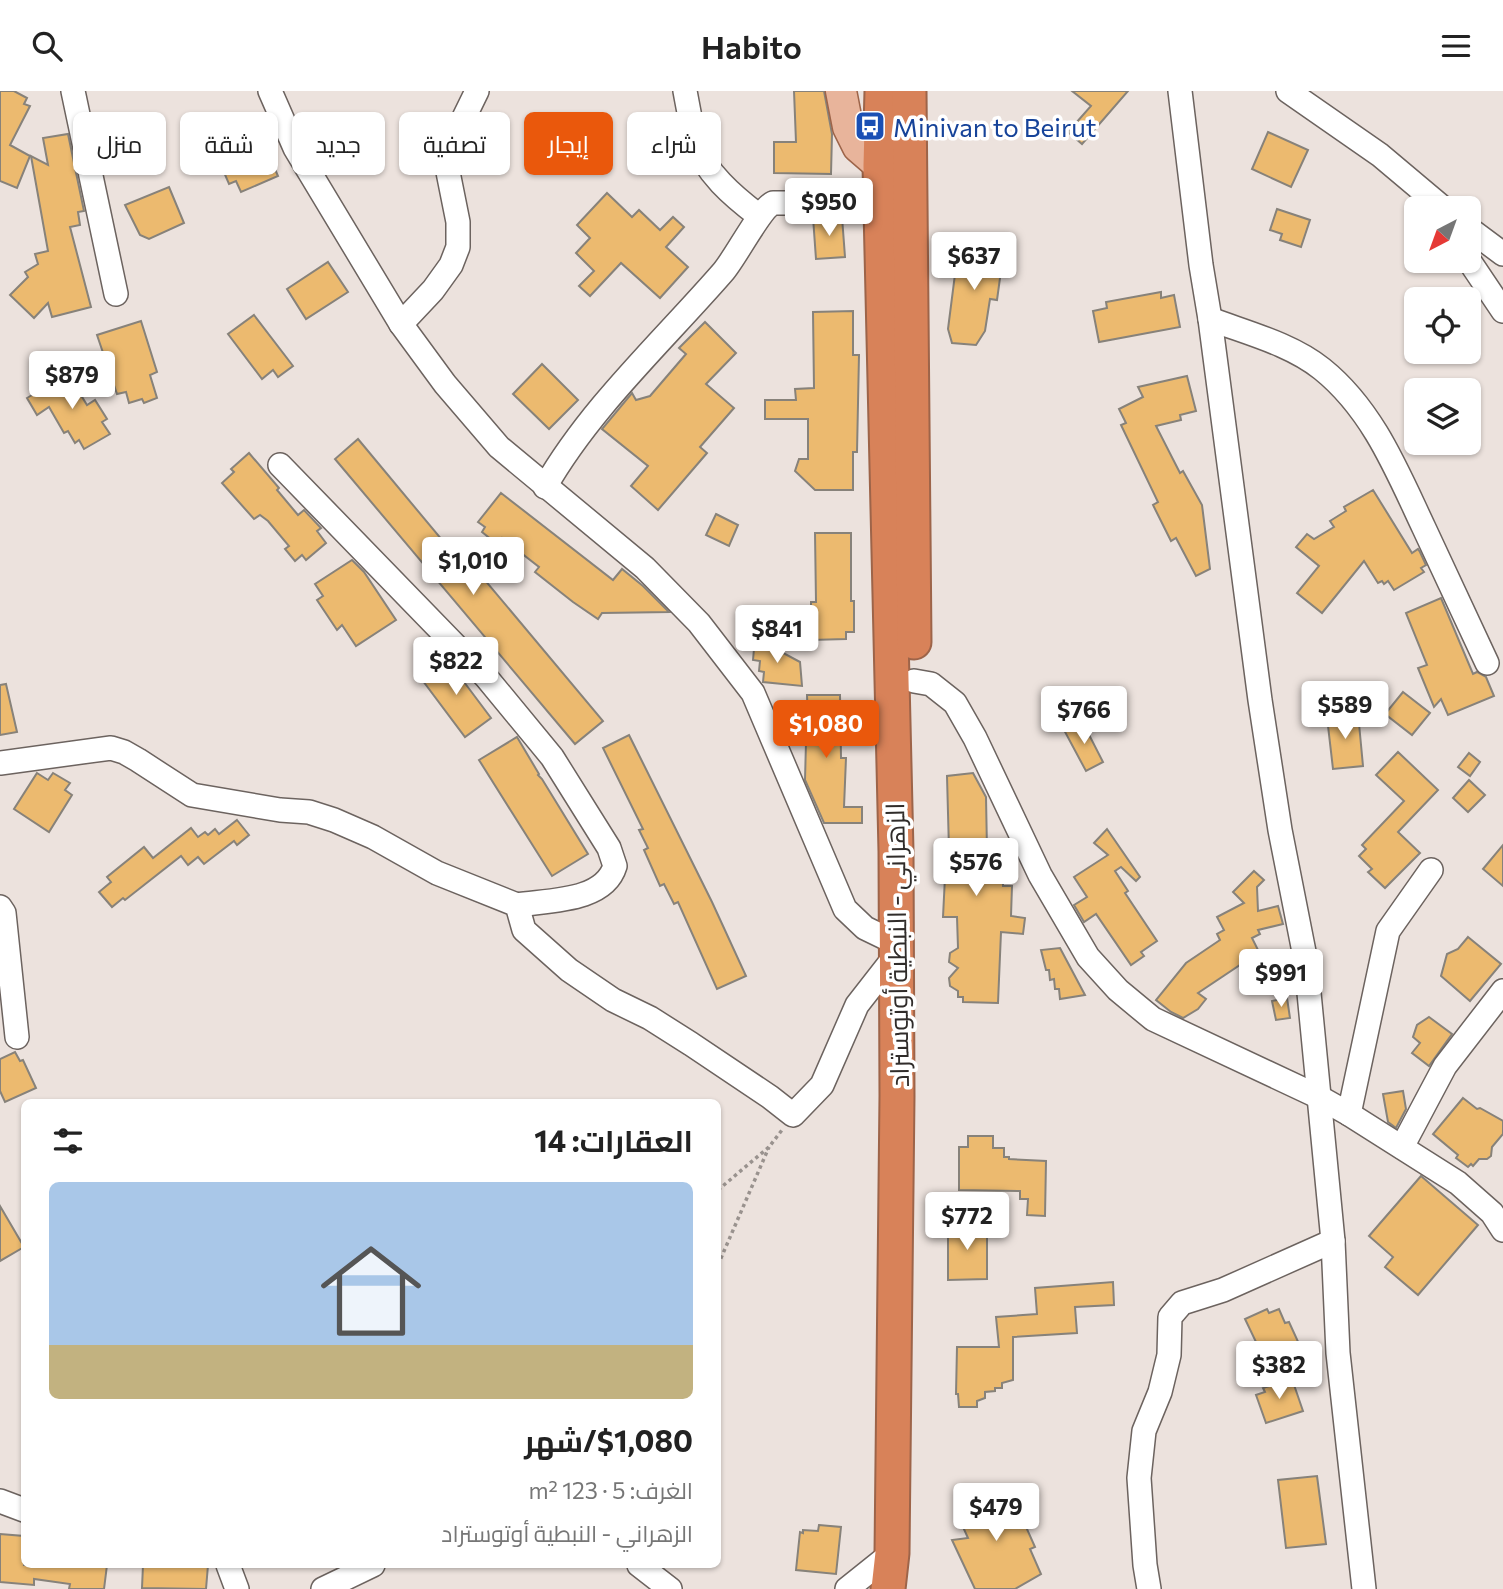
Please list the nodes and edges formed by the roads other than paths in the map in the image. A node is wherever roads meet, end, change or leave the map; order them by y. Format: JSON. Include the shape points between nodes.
{"nodes":[{"id":1,"x":73,"y":91,"type":"edge"},
{"id":2,"x":270,"y":91,"type":"edge"},
{"id":3,"x":477,"y":91,"type":"edge"},
{"id":4,"x":685,"y":91,"type":"edge"},
{"id":5,"x":841,"y":91,"type":"edge"},
{"id":6,"x":882,"y":91,"type":"edge"},
{"id":7,"x":909,"y":91,"type":"edge"},
{"id":8,"x":1180,"y":91,"type":"edge"},
{"id":9,"x":1288,"y":91,"type":"edge"},
{"id":10,"x":880,"y":166,"type":"junction"},
{"id":11,"x":1429,"y":196,"type":"edge"},
{"id":12,"x":881,"y":203,"type":"junction"},
{"id":13,"x":759,"y":216,"type":"junction"},
{"id":14,"x":1481,"y":238,"type":"edge"},
{"id":15,"x":1503,"y":254,"type":"edge"},
{"id":16,"x":1477,"y":273,"type":"edge"},
{"id":17,"x":116,"y":294,"type":"dead end"},
{"id":18,"x":1503,"y":311,"type":"edge"},
{"id":19,"x":1210,"y":319,"type":"junction"},
{"id":20,"x":401,"y":324,"type":"junction"},
{"id":21,"x":280,"y":465,"type":"dead end"},
{"id":22,"x":545,"y":487,"type":"junction"},
{"id":23,"x":1487,"y":663,"type":"dead end"},
{"id":24,"x":914,"y":681,"type":"junction"},
{"id":25,"x":0,"y":762,"type":"edge"},
{"id":26,"x":906,"y":851,"type":"junction"},
{"id":27,"x":1431,"y":870,"type":"dead end"},
{"id":28,"x":517,"y":905,"type":"junction"},
{"id":29,"x":0,"y":907,"type":"edge"},
{"id":30,"x":901,"y":934,"type":"junction"},
{"id":31,"x":1503,"y":991,"type":"edge"},
{"id":32,"x":18,"y":1037,"type":"dead end"},
{"id":33,"x":1317,"y":1096,"type":"junction"},
{"id":34,"x":1349,"y":1114,"type":"junction"},
{"id":35,"x":1402,"y":1147,"type":"junction"},
{"id":36,"x":1503,"y":1230,"type":"edge"},
{"id":37,"x":1333,"y":1241,"type":"junction"},
{"id":38,"x":0,"y":1501,"type":"edge"},
{"id":39,"x":21,"y":1509,"type":"edge"},
{"id":40,"x":892,"y":1553,"type":"junction"},
{"id":41,"x":229,"y":1568,"type":"edge"},
{"id":42,"x":367,"y":1568,"type":"edge"},
{"id":43,"x":643,"y":1568,"type":"edge"},
{"id":44,"x":237,"y":1589,"type":"edge"},
{"id":45,"x":323,"y":1589,"type":"edge"},
{"id":46,"x":670,"y":1589,"type":"edge"},
{"id":47,"x":847,"y":1589,"type":"edge"},
{"id":48,"x":888,"y":1589,"type":"edge"},
{"id":49,"x":907,"y":1589,"type":"edge"},
{"id":50,"x":1149,"y":1589,"type":"edge"},
{"id":51,"x":1364,"y":1589,"type":"edge"}],
"edges":[{"from":1,"to":17,"type":"street"},
{"from":2,"to":20,"type":"street","via":[[295,148]]},
{"from":3,"to":20,"type":"street","via":[[457,132],[448,172],[458,247],[433,290]]},
{"from":4,"to":13,"type":"street","via":[[696,143],[706,163],[731,194]]},
{"from":5,"to":10,"type":"main road","via":[[848,127],[858,147]]},
{"from":6,"to":10,"type":"highway","name":"الزهراني - النبطية أوتوستراد"},
{"from":7,"to":24,"type":"highway","name":"الزهراني - النبطية أوتوستراد"},
{"from":8,"to":19,"type":"street"},
{"from":9,"to":11,"type":"street","via":[[1380,155]]},
{"from":10,"to":12,"type":"highway","name":"الزهراني - النبطية أوتوستراد"},
{"from":12,"to":13,"type":"street","via":[[773,204]]},
{"from":12,"to":26,"type":"highway","name":"الزهراني - النبطية أوتوستراد"},
{"from":13,"to":22,"type":"street","via":[[725,270],[564,453]]},
{"from":14,"to":15,"type":"street"},
{"from":16,"to":18,"type":"street"},
{"from":19,"to":23,"type":"street","via":[[1282,346],[1321,368],[1353,399],[1391,459]]},
{"from":19,"to":33,"type":"street","via":[[1279,829],[1306,962]]},
{"from":20,"to":22,"type":"street","via":[[499,447]]},
{"from":21,"to":28,"type":"street","via":[[486,677],[552,757],[609,848],[615,866],[602,886],[579,895]]},
{"from":22,"to":30,"type":"street","via":[[645,568],[699,623],[753,693],[845,909],[865,928]]},
{"from":24,"to":26,"type":"highway","name":"الزهراني - النبطية أوتوستراد"},
{"from":24,"to":33,"type":"street","via":[[931,684],[955,703],[1040,875],[1088,957],[1118,990],[1153,1019]]},
{"from":25,"to":28,"type":"street","via":[[111,748],[192,795],[309,812],[334,820],[437,873]]},
{"from":26,"to":30,"type":"highway","name":"الزهراني - النبطية أوتوستراد"},
{"from":27,"to":34,"type":"street","via":[[1388,931]]},
{"from":28,"to":30,"type":"street","via":[[524,930],[569,970],[691,1044],[793,1115],[822,1085],[857,1005]]},
{"from":29,"to":32,"type":"street"},
{"from":30,"to":40,"type":"highway","name":"الزهراني - النبطية أوتوستراد"},
{"from":30,"to":49,"type":"highway","name":"الزهراني - النبطية أوتوستراد","via":[[916,1374]]},
{"from":31,"to":35,"type":"street","via":[[1445,1066]]},
{"from":33,"to":34,"type":"street"},
{"from":33,"to":37,"type":"street"},
{"from":34,"to":35,"type":"street"},
{"from":35,"to":36,"type":"street","via":[[1458,1183],[1492,1213]]},
{"from":37,"to":50,"type":"street","via":[[1223,1290],[1182,1303],[1170,1317],[1169,1355],[1144,1431],[1139,1478]]},
{"from":37,"to":51,"type":"street","via":[[1338,1353]]},
{"from":38,"to":39,"type":"street"},
{"from":40,"to":47,"type":"street"},
{"from":40,"to":48,"type":"highway","name":"الزهراني - النبطية أوتوستراد"},
{"from":41,"to":44,"type":"street"},
{"from":42,"to":45,"type":"street"},
{"from":43,"to":46,"type":"street"}]}
